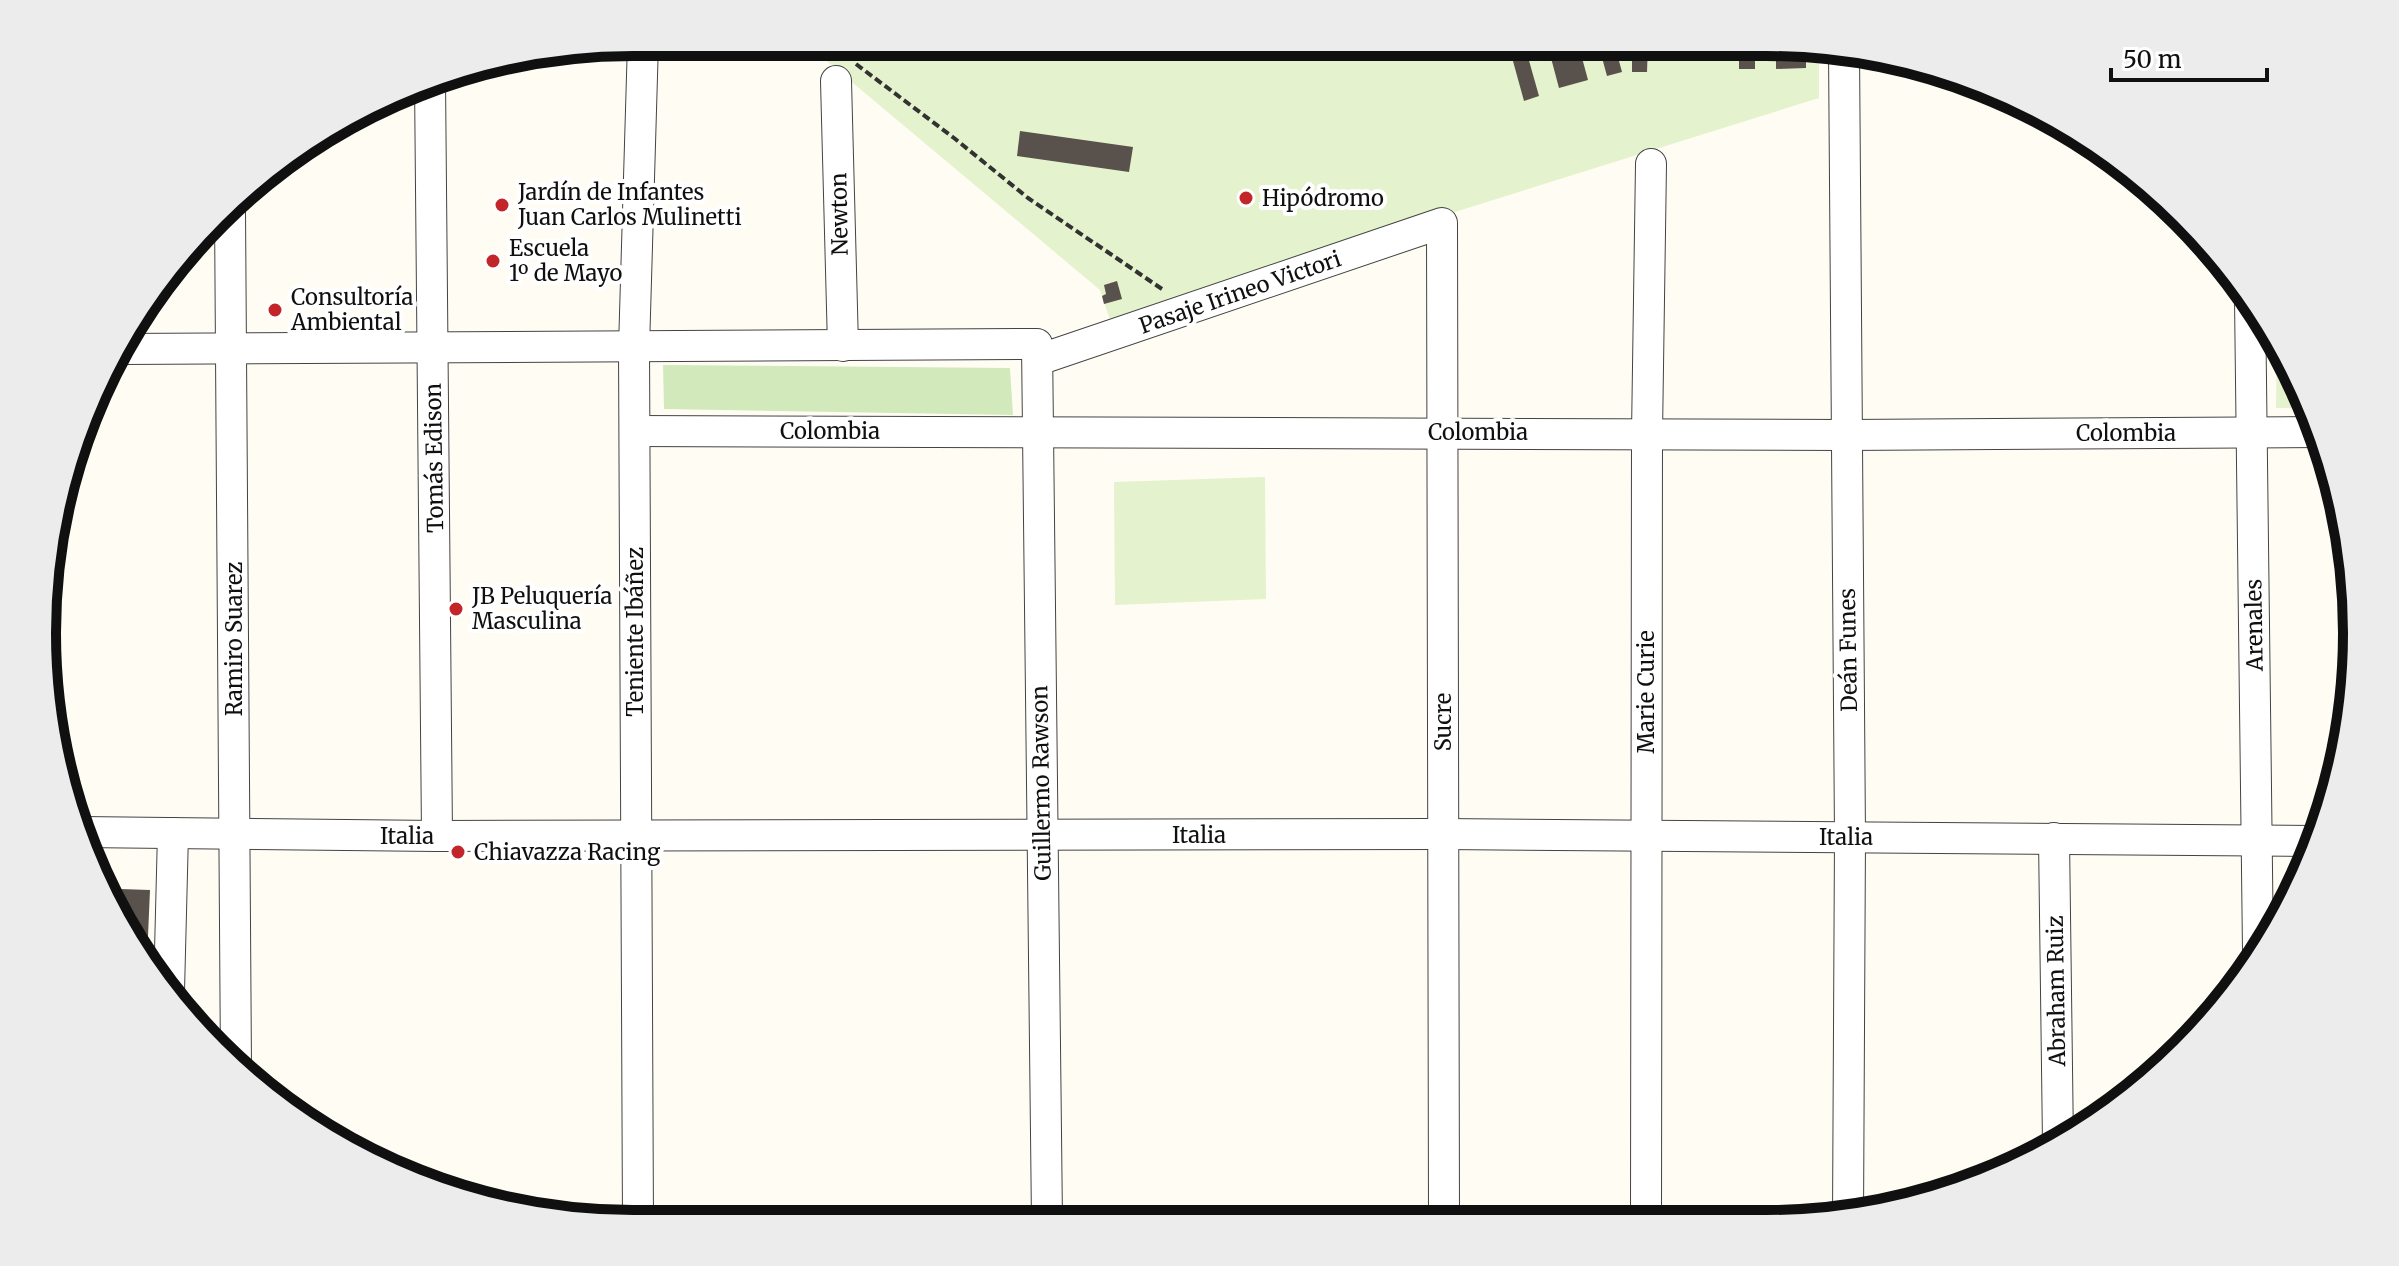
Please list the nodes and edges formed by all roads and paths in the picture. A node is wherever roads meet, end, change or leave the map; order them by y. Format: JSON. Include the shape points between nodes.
{"nodes":[{"id":1,"x":643,"y":56,"type":"edge"},
{"id":2,"x":843,"y":56,"type":"edge"},
{"id":3,"x":1844,"y":61,"type":"edge"},
{"id":4,"x":836,"y":81,"type":"dead end"},
{"id":5,"x":430,"y":93,"type":"edge"},
{"id":6,"x":1651,"y":164,"type":"dead end"},
{"id":7,"x":230,"y":220,"type":"edge"},
{"id":8,"x":1442,"y":223,"type":"joint"},
{"id":9,"x":1162,"y":289,"type":"dead end"},
{"id":10,"x":2250,"y":319,"type":"edge"},
{"id":11,"x":231,"y":346,"type":"junction"},
{"id":12,"x":433,"y":346,"type":"junction"},
{"id":13,"x":843,"y":346,"type":"junction"},
{"id":14,"x":634,"y":348,"type":"junction"},
{"id":15,"x":131,"y":349,"type":"edge"},
{"id":16,"x":1037,"y":352,"type":"junction"},
{"id":17,"x":635,"y":431,"type":"junction"},
{"id":18,"x":1038,"y":432,"type":"junction"},
{"id":19,"x":1444,"y":432,"type":"junction"},
{"id":20,"x":2252,"y":432,"type":"junction"},
{"id":21,"x":2306,"y":432,"type":"edge"},
{"id":22,"x":1647,"y":434,"type":"junction"},
{"id":23,"x":1846,"y":435,"type":"junction"},
{"id":24,"x":92,"y":832,"type":"edge"},
{"id":25,"x":173,"y":833,"type":"junction"},
{"id":26,"x":235,"y":834,"type":"junction"},
{"id":27,"x":1443,"y":834,"type":"junction"},
{"id":28,"x":1042,"y":835,"type":"junction"},
{"id":29,"x":437,"y":836,"type":"junction"},
{"id":30,"x":635,"y":836,"type":"junction"},
{"id":31,"x":1645,"y":836,"type":"junction"},
{"id":32,"x":1850,"y":837,"type":"junction"},
{"id":33,"x":2054,"y":838,"type":"junction"},
{"id":34,"x":2256,"y":841,"type":"junction"},
{"id":35,"x":2304,"y":841,"type":"edge"},
{"id":36,"x":2258,"y":935,"type":"edge"},
{"id":37,"x":169,"y":976,"type":"edge"},
{"id":38,"x":236,"y":1051,"type":"edge"},
{"id":39,"x":2058,"y":1131,"type":"edge"},
{"id":40,"x":1848,"y":1204,"type":"edge"},
{"id":41,"x":638,"y":1210,"type":"edge"},
{"id":42,"x":1047,"y":1210,"type":"edge"},
{"id":43,"x":1444,"y":1210,"type":"edge"},
{"id":44,"x":1646,"y":1210,"type":"edge"}],
"edges":[{"from":1,"to":14,"type":"street","name":"Teniente Ibáñez"},
{"from":2,"to":9,"type":"path","via":[[1028,198]]},
{"from":3,"to":23,"type":"street","name":"Deán Funes"},
{"from":4,"to":13,"type":"street","name":"Newton"},
{"from":5,"to":12,"type":"street","name":"Tomás Edison"},
{"from":6,"to":22,"type":"street","name":"Marie Curie"},
{"from":7,"to":11,"type":"street","name":"Ramiro Suarez"},
{"from":8,"to":16,"type":"street","name":"Pasaje Irineo Victori"},
{"from":8,"to":19,"type":"street","name":"Sucre"},
{"from":10,"to":20,"type":"street","name":"Arenales"},
{"from":11,"to":12,"type":"street"},
{"from":11,"to":15,"type":"street"},
{"from":11,"to":26,"type":"street","name":"Ramiro Suarez"},
{"from":12,"to":14,"type":"street"},
{"from":12,"to":29,"type":"street","name":"Tomás Edison"},
{"from":13,"to":14,"type":"street"},
{"from":13,"to":16,"type":"street"},
{"from":14,"to":17,"type":"street","name":"Teniente Ibáñez"},
{"from":16,"to":18,"type":"street","name":"Guillermo Rawson"},
{"from":17,"to":18,"type":"street","name":"Colombia"},
{"from":17,"to":30,"type":"street","name":"Teniente Ibáñez"},
{"from":18,"to":19,"type":"street","name":"Colombia"},
{"from":18,"to":28,"type":"street","name":"Guillermo Rawson"},
{"from":19,"to":22,"type":"street","name":"Colombia"},
{"from":19,"to":27,"type":"street","name":"Sucre"},
{"from":20,"to":21,"type":"street","name":"Colombia"},
{"from":20,"to":23,"type":"street","name":"Colombia"},
{"from":20,"to":34,"type":"street","name":"Arenales"},
{"from":22,"to":23,"type":"street","name":"Colombia"},
{"from":22,"to":31,"type":"street","name":"Marie Curie"},
{"from":23,"to":32,"type":"street","name":"Deán Funes"},
{"from":24,"to":25,"type":"street","name":"Italia"},
{"from":25,"to":26,"type":"street","name":"Italia"},
{"from":25,"to":37,"type":"street"},
{"from":26,"to":29,"type":"street","name":"Italia"},
{"from":26,"to":38,"type":"street","name":"Ramiro Suarez"},
{"from":27,"to":28,"type":"street","name":"Italia"},
{"from":27,"to":31,"type":"street","name":"Italia"},
{"from":27,"to":43,"type":"street","name":"Sucre"},
{"from":28,"to":30,"type":"street","name":"Italia"},
{"from":28,"to":42,"type":"street","name":"Guillermo Rawson"},
{"from":29,"to":30,"type":"street","name":"Italia"},
{"from":30,"to":41,"type":"street","name":"Teniente Ibáñez"},
{"from":31,"to":32,"type":"street","name":"Italia"},
{"from":31,"to":44,"type":"street","name":"Marie Curie"},
{"from":32,"to":33,"type":"street","name":"Italia"},
{"from":32,"to":40,"type":"street","name":"Deán Funes"},
{"from":33,"to":34,"type":"street","name":"Italia"},
{"from":33,"to":39,"type":"street","name":"Abraham Ruiz"},
{"from":34,"to":35,"type":"street","name":"Italia"},
{"from":34,"to":36,"type":"street","name":"Arenales"}]}
